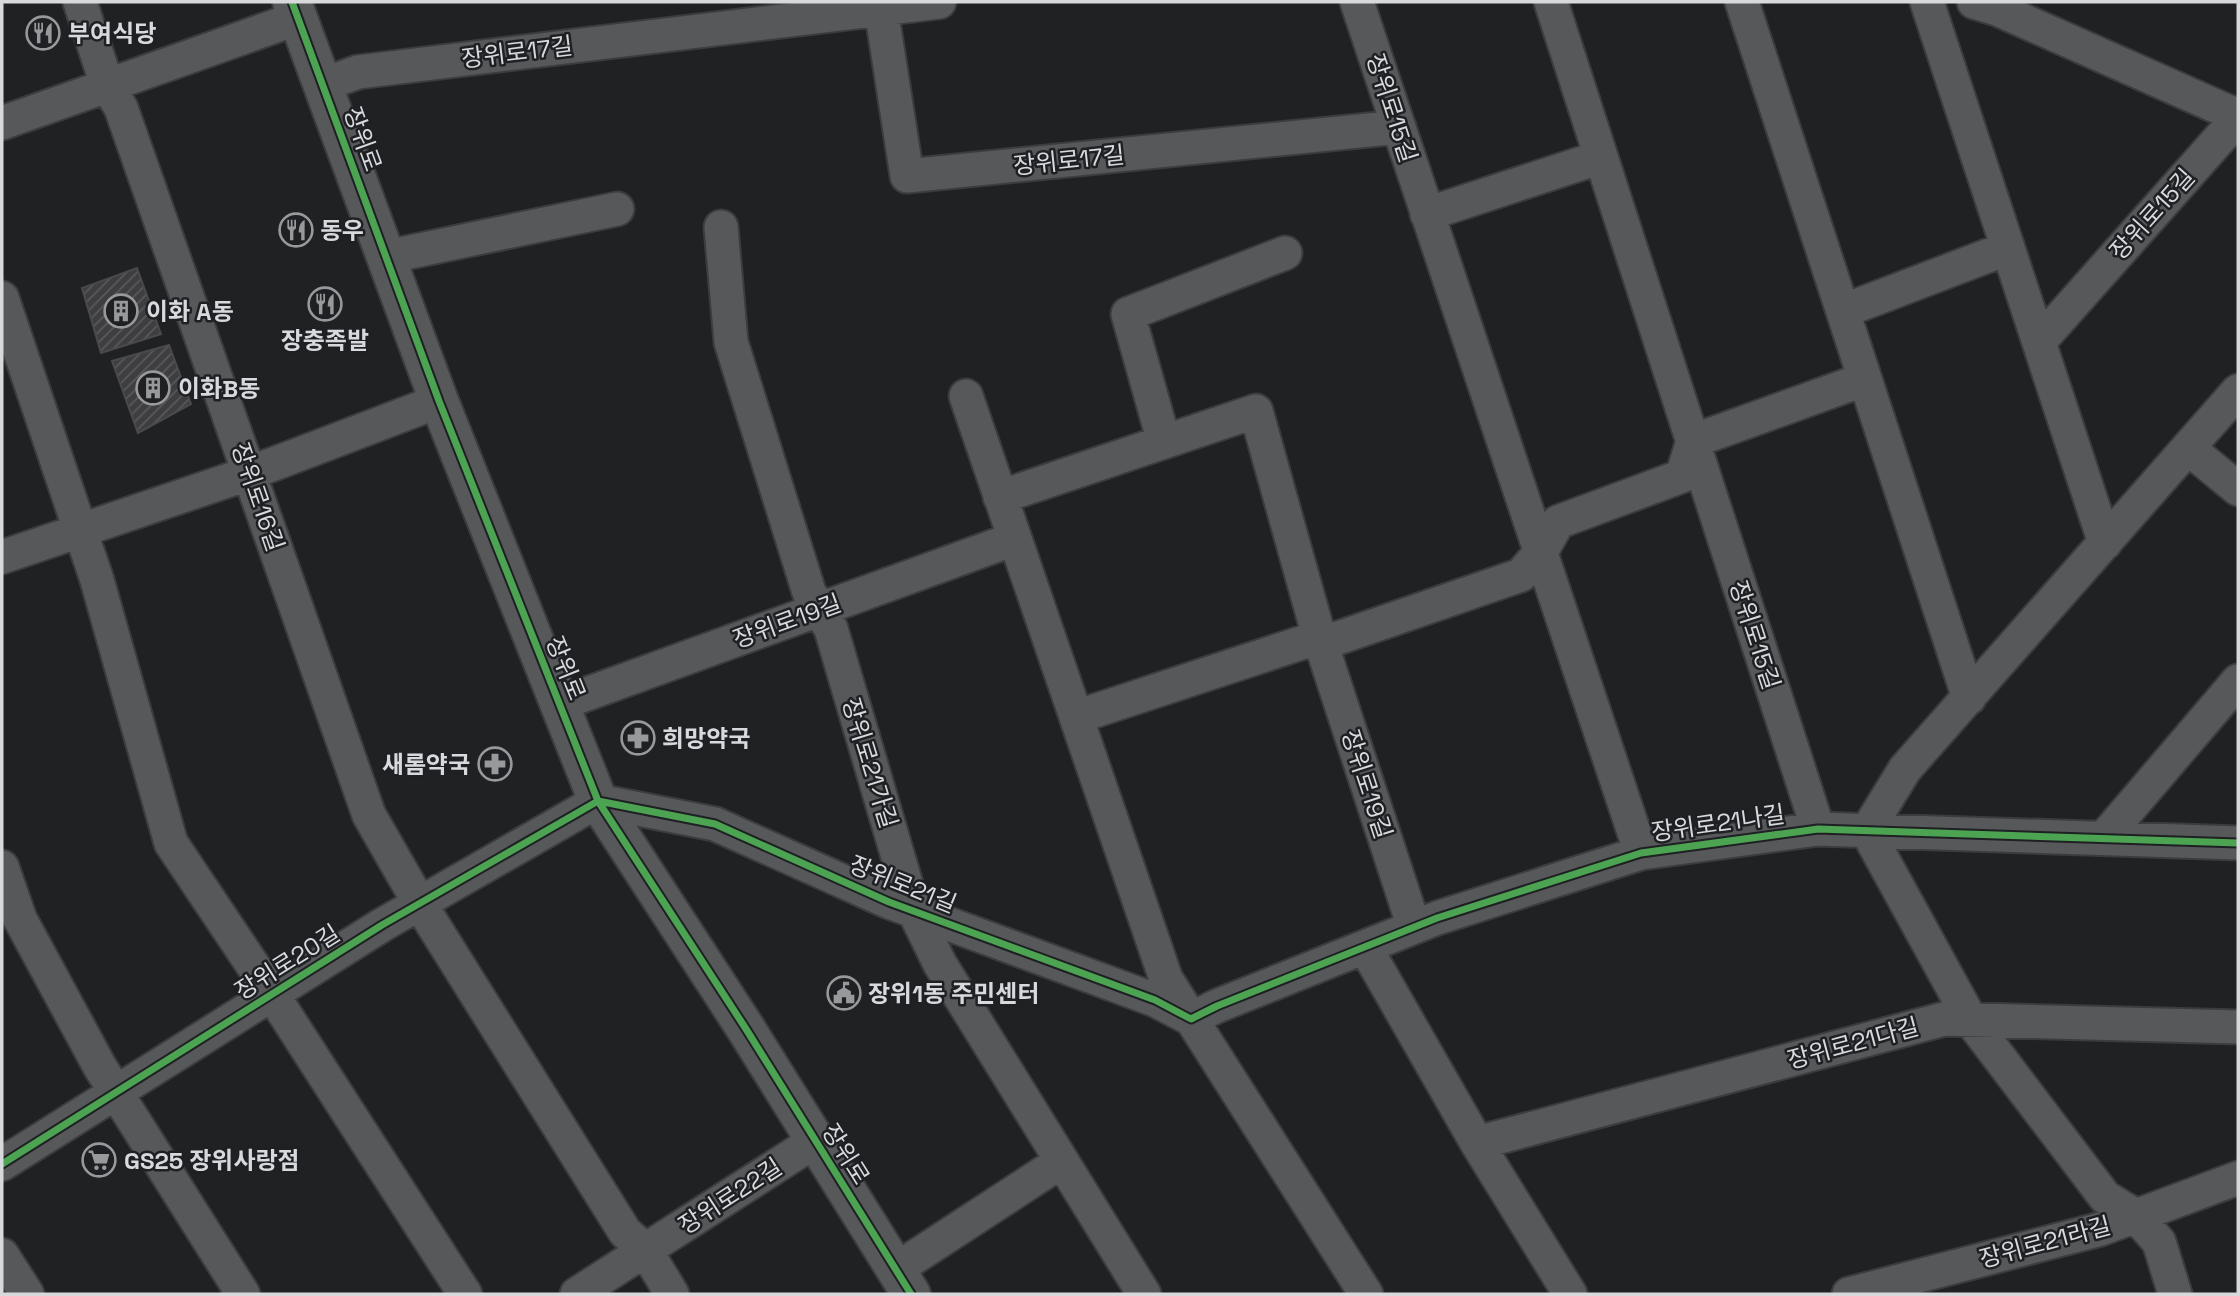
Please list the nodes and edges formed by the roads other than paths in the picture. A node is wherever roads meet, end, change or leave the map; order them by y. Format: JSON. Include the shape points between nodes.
{"nodes":[{"id":1,"x":79,"y":2,"type":"edge"},
{"id":2,"x":939,"y":2,"type":"edge"},
{"id":3,"x":1357,"y":2,"type":"edge"},
{"id":4,"x":1551,"y":2,"type":"edge"},
{"id":5,"x":1742,"y":2,"type":"edge"},
{"id":6,"x":1927,"y":2,"type":"edge"},
{"id":7,"x":1974,"y":2,"type":"edge"},
{"id":8,"x":881,"y":5,"type":"edge"},
{"id":9,"x":295,"y":10,"type":"edge"},
{"id":10,"x":107,"y":85,"type":"junction"},
{"id":11,"x":322,"y":85,"type":"junction"},
{"id":12,"x":2238,"y":117,"type":"edge"},
{"id":13,"x":2,"y":123,"type":"edge"},
{"id":14,"x":1399,"y":127,"type":"junction"},
{"id":15,"x":1601,"y":157,"type":"junction"},
{"id":16,"x":617,"y":209,"type":"dead end"},
{"id":17,"x":1427,"y":214,"type":"junction"},
{"id":18,"x":721,"y":226,"type":"dead end"},
{"id":19,"x":2008,"y":248,"type":"junction"},
{"id":20,"x":1285,"y":253,"type":"dead end"},
{"id":21,"x":386,"y":257,"type":"junction"},
{"id":22,"x":2,"y":298,"type":"edge"},
{"id":23,"x":1843,"y":311,"type":"junction"},
{"id":24,"x":2039,"y":342,"type":"junction"},
{"id":25,"x":1865,"y":379,"type":"junction"},
{"id":26,"x":2238,"y":391,"type":"edge"},
{"id":27,"x":966,"y":396,"type":"dead end"},
{"id":28,"x":439,"y":401,"type":"junction"},
{"id":29,"x":1693,"y":441,"type":"junction"},
{"id":30,"x":1164,"y":442,"type":"junction"},
{"id":31,"x":2188,"y":448,"type":"junction"},
{"id":32,"x":250,"y":473,"type":"junction"},
{"id":33,"x":2238,"y":489,"type":"edge"},
{"id":34,"x":1000,"y":497,"type":"junction"},
{"id":35,"x":80,"y":531,"type":"junction"},
{"id":36,"x":1014,"y":539,"type":"junction"},
{"id":37,"x":2105,"y":543,"type":"junction"},
{"id":38,"x":1541,"y":552,"type":"junction"},
{"id":39,"x":2,"y":557,"type":"edge"},
{"id":40,"x":819,"y":609,"type":"junction"},
{"id":41,"x":1320,"y":640,"type":"junction"},
{"id":42,"x":2238,"y":681,"type":"edge"},
{"id":43,"x":1969,"y":698,"type":"junction"},
{"id":44,"x":559,"y":704,"type":"junction"},
{"id":45,"x":1076,"y":717,"type":"junction"},
{"id":46,"x":598,"y":801,"type":"junction"},
{"id":47,"x":1818,"y":829,"type":"junction"},
{"id":48,"x":1867,"y":831,"type":"junction"},
{"id":49,"x":2104,"y":838,"type":"junction"},
{"id":50,"x":2238,"y":843,"type":"edge"},
{"id":51,"x":1641,"y":853,"type":"junction"},
{"id":52,"x":2,"y":867,"type":"edge"},
{"id":53,"x":420,"y":904,"type":"junction"},
{"id":54,"x":914,"y":911,"type":"junction"},
{"id":55,"x":1414,"y":927,"type":"junction"},
{"id":56,"x":1365,"y":947,"type":"junction"},
{"id":57,"x":272,"y":994,"type":"junction"},
{"id":58,"x":1191,"y":1019,"type":"junction"},
{"id":59,"x":1970,"y":1019,"type":"junction"},
{"id":60,"x":2238,"y":1027,"type":"edge"},
{"id":61,"x":116,"y":1091,"type":"junction"},
{"id":62,"x":815,"y":1141,"type":"junction"},
{"id":63,"x":1477,"y":1143,"type":"junction"},
{"id":64,"x":1062,"y":1161,"type":"junction"},
{"id":65,"x":2,"y":1164,"type":"edge"},
{"id":66,"x":2238,"y":1178,"type":"edge"},
{"id":67,"x":2136,"y":1216,"type":"junction"},
{"id":68,"x":646,"y":1251,"type":"junction"},
{"id":69,"x":2,"y":1255,"type":"edge"},
{"id":70,"x":903,"y":1282,"type":"edge"},
{"id":71,"x":27,"y":1294,"type":"edge"},
{"id":72,"x":243,"y":1294,"type":"edge"},
{"id":73,"x":465,"y":1294,"type":"edge"},
{"id":74,"x":577,"y":1294,"type":"edge"},
{"id":75,"x":672,"y":1294,"type":"edge"},
{"id":76,"x":1144,"y":1294,"type":"edge"},
{"id":77,"x":1366,"y":1294,"type":"edge"},
{"id":78,"x":1570,"y":1294,"type":"edge"},
{"id":79,"x":1849,"y":1294,"type":"edge"},
{"id":80,"x":2175,"y":1294,"type":"edge"}],
"edges":[{"from":1,"to":10,"type":"street"},
{"from":2,"to":8,"type":"street","name":"장위로17길"},
{"from":3,"to":14,"type":"street","name":"장위로15길"},
{"from":4,"to":15,"type":"street","name":"장위로15길"},
{"from":5,"to":23,"type":"street"},
{"from":6,"to":19,"type":"street"},
{"from":7,"to":12,"type":"street","name":"장위로15길"},
{"from":8,"to":11,"type":"street","name":"장위로17길","via":[[358,72]]},
{"from":8,"to":14,"type":"street","name":"장위로17길","via":[[908,176]]},
{"from":9,"to":10,"type":"street"},
{"from":9,"to":11,"type":"street","name":"장위로"},
{"from":10,"to":13,"type":"street"},
{"from":10,"to":32,"type":"street","name":"장위로16길","via":[[121,108]]},
{"from":11,"to":21,"type":"street","name":"장위로"},
{"from":12,"to":24,"type":"street","name":"장위로15길"},
{"from":14,"to":17,"type":"street","name":"장위로15길"},
{"from":15,"to":17,"type":"street"},
{"from":15,"to":29,"type":"street","name":"장위로15길"},
{"from":16,"to":21,"type":"street"},
{"from":17,"to":38,"type":"street","name":"장위로15길"},
{"from":18,"to":40,"type":"street","name":"장위로21가길","via":[[731,342],[809,592]]},
{"from":19,"to":23,"type":"street"},
{"from":19,"to":24,"type":"street"},
{"from":20,"to":30,"type":"street","via":[[1128,314]]},
{"from":21,"to":28,"type":"street","name":"장위로"},
{"from":22,"to":35,"type":"street"},
{"from":23,"to":25,"type":"street"},
{"from":24,"to":37,"type":"street"},
{"from":25,"to":29,"type":"street"},
{"from":25,"to":43,"type":"street"},
{"from":26,"to":31,"type":"street"},
{"from":27,"to":34,"type":"street","name":"장위로21길"},
{"from":28,"to":32,"type":"street"},
{"from":28,"to":44,"type":"street","name":"장위로"},
{"from":29,"to":38,"type":"street","via":[[1682,476],[1558,522]]},
{"from":29,"to":47,"type":"street","name":"장위로15길"},
{"from":30,"to":34,"type":"street","name":"장위로19길"},
{"from":30,"to":41,"type":"street","name":"장위로19길","via":[[1256,411]]},
{"from":31,"to":33,"type":"street"},
{"from":31,"to":37,"type":"street"},
{"from":32,"to":35,"type":"street"},
{"from":32,"to":53,"type":"street","name":"장위로16길","via":[[369,815]]},
{"from":34,"to":36,"type":"street","name":"장위로21길"},
{"from":35,"to":39,"type":"street"},
{"from":35,"to":57,"type":"street","via":[[171,843]]},
{"from":36,"to":40,"type":"street","name":"장위로19길"},
{"from":36,"to":45,"type":"street","name":"장위로21길"},
{"from":37,"to":43,"type":"street"},
{"from":38,"to":41,"type":"street","via":[[1521,575],[1338,638]]},
{"from":38,"to":51,"type":"street","name":"장위로15길"},
{"from":40,"to":44,"type":"street","name":"장위로19길"},
{"from":40,"to":54,"type":"street","name":"장위로21가길","via":[[831,629]]},
{"from":41,"to":45,"type":"street"},
{"from":41,"to":55,"type":"street","name":"장위로19길"},
{"from":42,"to":49,"type":"street"},
{"from":43,"to":48,"type":"street","via":[[1905,769]]},
{"from":44,"to":46,"type":"street","name":"장위로"},
{"from":45,"to":58,"type":"street","name":"장위로21길","via":[[1166,979]]},
{"from":46,"to":53,"type":"street","name":"장위로20길"},
{"from":46,"to":54,"type":"street","name":"장위로21길","via":[[715,824]]},
{"from":46,"to":62,"type":"street","name":"장위로"},
{"from":47,"to":48,"type":"street","name":"장위로21나길"},
{"from":47,"to":51,"type":"street","name":"장위로21나길"},
{"from":48,"to":49,"type":"street","name":"장위로21나길"},
{"from":48,"to":59,"type":"street"},
{"from":49,"to":50,"type":"street","name":"장위로21나길"},
{"from":51,"to":55,"type":"street","name":"장위로21나길"},
{"from":52,"to":61,"type":"street","via":[[20,919]]},
{"from":53,"to":57,"type":"street","name":"장위로20길"},
{"from":53,"to":68,"type":"street","via":[[625,1232]]},
{"from":54,"to":58,"type":"street","name":"장위로21길","via":[[1155,1000]]},
{"from":54,"to":64,"type":"street","name":"장위로21가길","via":[[940,964]]},
{"from":55,"to":56,"type":"street","name":"장위로21나길"},
{"from":56,"to":58,"type":"street","name":"장위로21나길"},
{"from":56,"to":63,"type":"street"},
{"from":57,"to":61,"type":"street","name":"장위로20길"},
{"from":57,"to":73,"type":"street","name":"장위로20길"},
{"from":58,"to":77,"type":"street","name":"장위로21길"},
{"from":59,"to":60,"type":"street","name":"장위로21다길"},
{"from":59,"to":63,"type":"street","name":"장위로21다길","via":[[1944,1019]]},
{"from":59,"to":67,"type":"street","via":[[2105,1196]]},
{"from":61,"to":65,"type":"street","name":"장위로20길"},
{"from":61,"to":72,"type":"street"},
{"from":62,"to":68,"type":"street","name":"장위로22길"},
{"from":62,"to":70,"type":"street","name":"장위로"},
{"from":63,"to":78,"type":"street"},
{"from":64,"to":70,"type":"street","name":"장위로"},
{"from":64,"to":76,"type":"street","name":"장위로21가길"},
{"from":66,"to":67,"type":"street","name":"장위로21라길"},
{"from":67,"to":79,"type":"street","name":"장위로21라길"},
{"from":67,"to":80,"type":"street","via":[[2159,1242]]},
{"from":68,"to":74,"type":"street","name":"장위로22길"},
{"from":68,"to":75,"type":"street"},
{"from":69,"to":71,"type":"street"}]}
